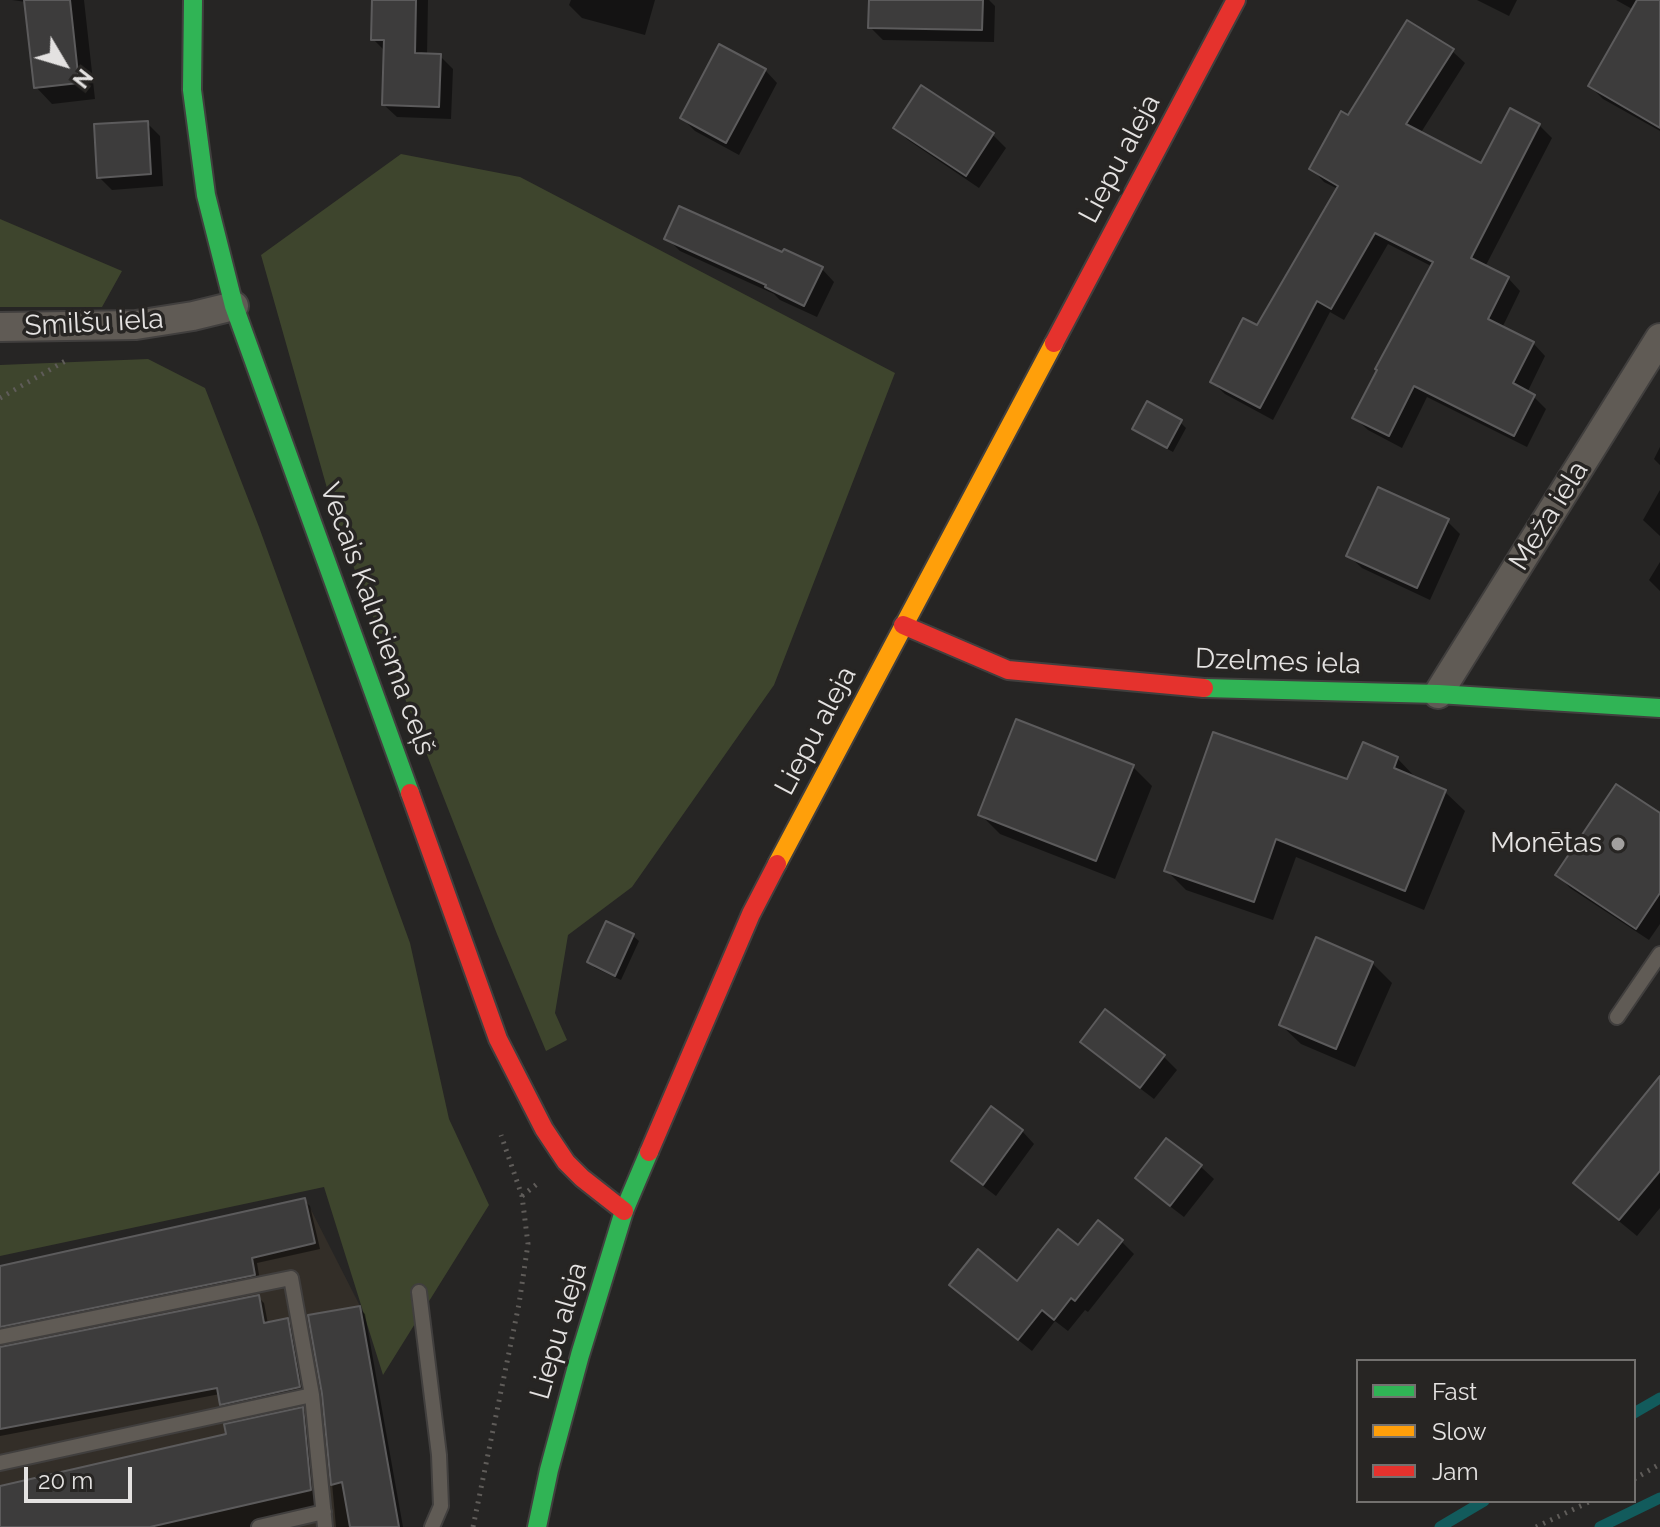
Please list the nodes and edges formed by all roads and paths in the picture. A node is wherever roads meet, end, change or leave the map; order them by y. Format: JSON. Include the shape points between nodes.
{"nodes":[{"id":1,"x":193,"y":0,"type":"edge"},
{"id":2,"x":1236,"y":0,"type":"edge"},
{"id":3,"x":234,"y":306,"type":"junction"},
{"id":4,"x":0,"y":327,"type":"edge"},
{"id":5,"x":1660,"y":338,"type":"edge"},
{"id":6,"x":903,"y":625,"type":"junction"},
{"id":7,"x":1438,"y":694,"type":"junction"},
{"id":8,"x":1660,"y":708,"type":"edge"},
{"id":9,"x":1660,"y":954,"type":"edge"},
{"id":10,"x":1617,"y":1017,"type":"dead end"},
{"id":11,"x":624,"y":1211,"type":"junction"},
{"id":12,"x":419,"y":1292,"type":"dead end"},
{"id":13,"x":0,"y":1337,"type":"edge"},
{"id":14,"x":312,"y":1395,"type":"junction"},
{"id":15,"x":0,"y":1463,"type":"edge"},
{"id":16,"x":1660,"y":1464,"type":"edge"},
{"id":17,"x":1636,"y":1478,"type":"edge"},
{"id":18,"x":1587,"y":1503,"type":"edge"},
{"id":19,"x":324,"y":1520,"type":"edge"},
{"id":20,"x":259,"y":1527,"type":"edge"},
{"id":21,"x":432,"y":1527,"type":"edge"},
{"id":22,"x":537,"y":1527,"type":"edge"},
{"id":23,"x":1536,"y":1527,"type":"edge"}],
"edges":[{"from":1,"to":3,"type":"street","name":"Vecais Kalnciema ceļš","via":[[192,90],[206,195]]},
{"from":2,"to":6,"type":"street","name":"Liepu aleja"},
{"from":3,"to":4,"type":"street","name":"Smilšu iela","via":[[136,325]]},
{"from":3,"to":11,"type":"street","name":"Vecais Kalnciema ceļš","via":[[498,1039],[566,1162]]},
{"from":5,"to":7,"type":"street","name":"Meža iela"},
{"from":6,"to":7,"type":"street","name":"Dzelmes iela","via":[[1008,670],[1212,689]]},
{"from":6,"to":11,"type":"street","name":"Liepu aleja","via":[[751,914]]},
{"from":7,"to":8,"type":"street","name":"Dzelmes iela"},
{"from":9,"to":10,"type":"lane"},
{"from":11,"to":22,"type":"street","name":"Liepu aleja","via":[[576,1370]]},
{"from":12,"to":21,"type":"lane","via":[[439,1455],[441,1506]]},
{"from":13,"to":14,"type":"lane","via":[[291,1278]]},
{"from":14,"to":15,"type":"lane"},
{"from":14,"to":19,"type":"lane"},
{"from":16,"to":17,"type":"path"},
{"from":18,"to":23,"type":"path"},
{"from":19,"to":20,"type":"lane"}]}
